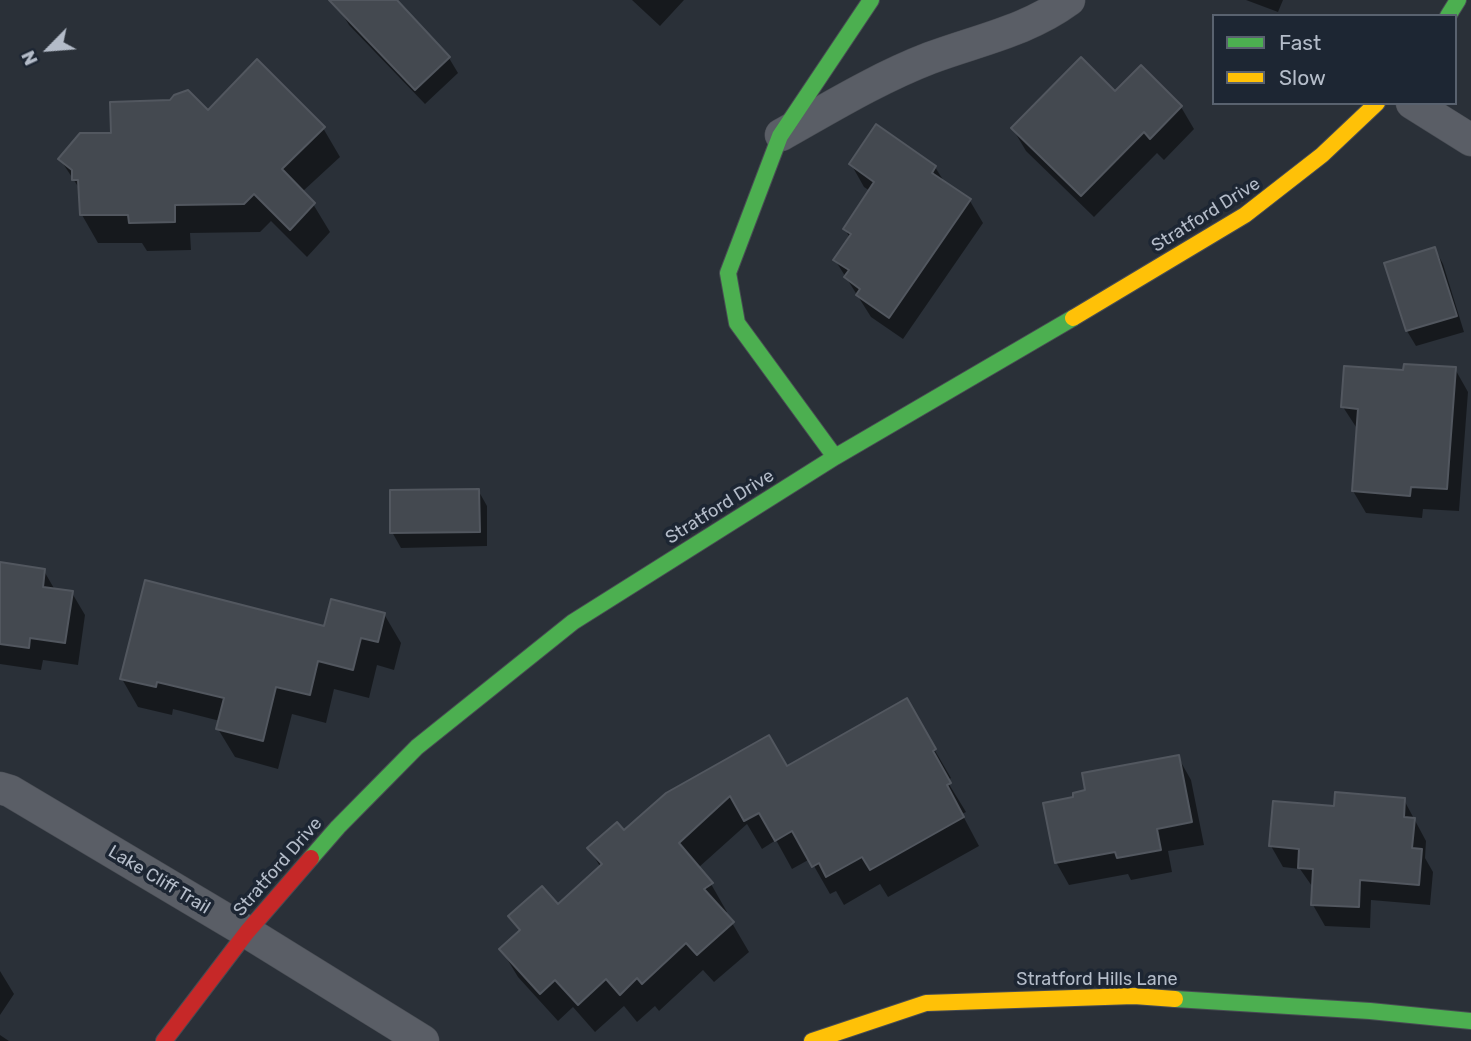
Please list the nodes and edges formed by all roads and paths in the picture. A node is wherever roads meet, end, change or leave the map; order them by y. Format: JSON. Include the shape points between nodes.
{"nodes":[{"id":1,"x":871,"y":0,"type":"edge"},
{"id":2,"x":1069,"y":0,"type":"edge"},
{"id":3,"x":1375,"y":105,"type":"edge"},
{"id":4,"x":1415,"y":105,"type":"edge"},
{"id":5,"x":780,"y":136,"type":"junction"},
{"id":6,"x":1471,"y":140,"type":"edge"},
{"id":7,"x":835,"y":457,"type":"junction"},
{"id":8,"x":0,"y":788,"type":"edge"},
{"id":9,"x":247,"y":932,"type":"junction"},
{"id":10,"x":1471,"y":1021,"type":"edge"},
{"id":11,"x":164,"y":1041,"type":"edge"},
{"id":12,"x":424,"y":1041,"type":"edge"},
{"id":13,"x":812,"y":1041,"type":"edge"}],
"edges":[{"from":1,"to":5,"type":"street"},
{"from":2,"to":5,"type":"street","via":[[1049,15],[1001,36],[929,59]]},
{"from":3,"to":7,"type":"street","name":"Stratford Drive","via":[[1293,181],[1224,229]]},
{"from":4,"to":6,"type":"street"},
{"from":5,"to":7,"type":"street","via":[[728,273],[737,323]]},
{"from":7,"to":9,"type":"street","name":"Stratford Drive","via":[[573,622],[416,747],[338,827]]},
{"from":8,"to":9,"type":"street","name":"Lake Cliff Trail"},
{"from":9,"to":11,"type":"street","name":"Stratford Drive"},
{"from":9,"to":12,"type":"street","name":"Lake Cliff Trail"},
{"from":10,"to":13,"type":"street","name":"Stratford Hills Lane","via":[[1134,996],[926,1003]]}]}
